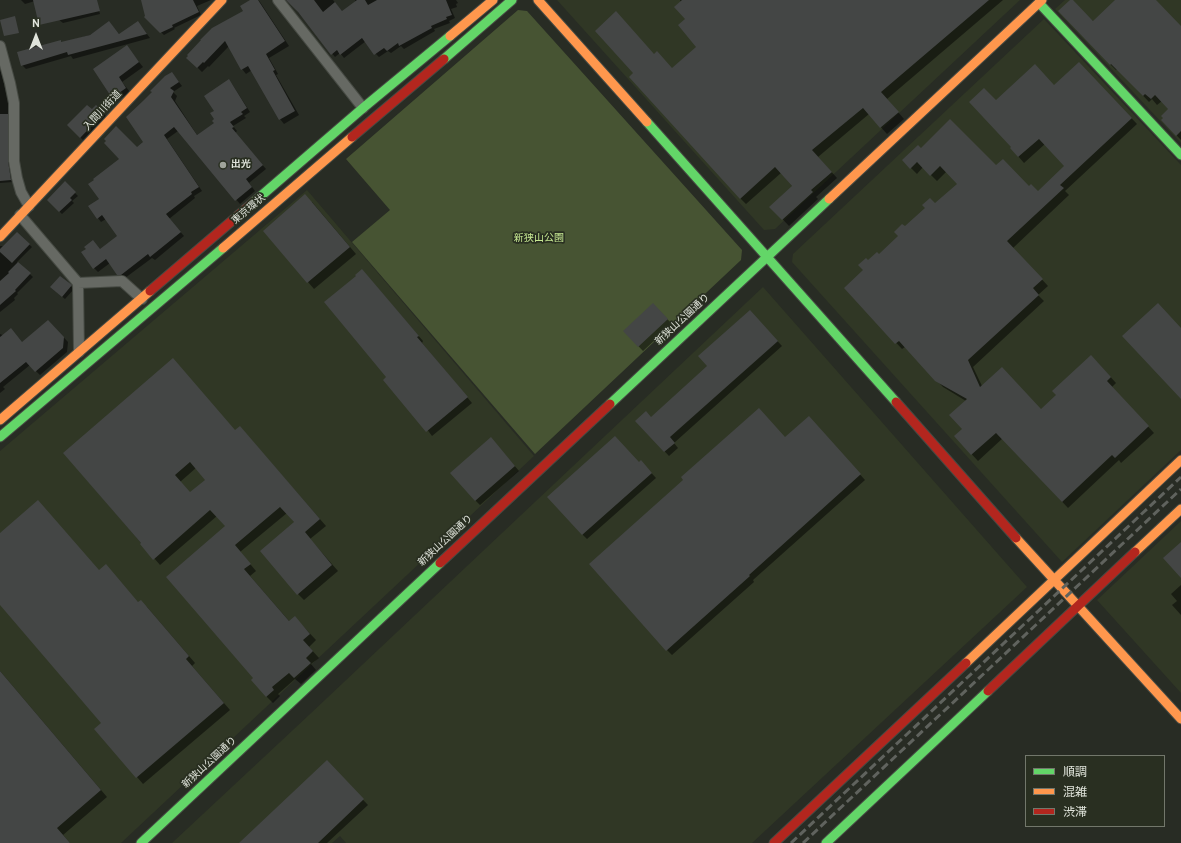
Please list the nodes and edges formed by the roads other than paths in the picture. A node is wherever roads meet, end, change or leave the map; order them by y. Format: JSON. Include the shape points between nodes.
{"nodes":[{"id":1,"x":222,"y":0,"type":"edge"},
{"id":2,"x":278,"y":0,"type":"edge"},
{"id":3,"x":493,"y":0,"type":"edge"},
{"id":4,"x":512,"y":0,"type":"edge"},
{"id":5,"x":538,"y":0,"type":"edge"},
{"id":6,"x":1040,"y":1,"type":"edge"},
{"id":7,"x":0,"y":46,"type":"edge"},
{"id":8,"x":363,"y":108,"type":"junction"},
{"id":9,"x":1181,"y":155,"type":"edge"},
{"id":10,"x":29,"y":206,"type":"junction"},
{"id":11,"x":20,"y":215,"type":"junction"},
{"id":12,"x":0,"y":237,"type":"edge"},
{"id":13,"x":768,"y":257,"type":"junction"},
{"id":14,"x":78,"y":283,"type":"junction"},
{"id":15,"x":142,"y":299,"type":"junction"},
{"id":16,"x":79,"y":352,"type":"junction"},
{"id":17,"x":0,"y":420,"type":"edge"},
{"id":18,"x":0,"y":437,"type":"edge"},
{"id":19,"x":1181,"y":460,"type":"edge"},
{"id":20,"x":1181,"y":509,"type":"edge"},
{"id":21,"x":1053,"y":580,"type":"junction"},
{"id":22,"x":1077,"y":606,"type":"junction"},
{"id":23,"x":1181,"y":719,"type":"edge"},
{"id":24,"x":141,"y":843,"type":"edge"},
{"id":25,"x":774,"y":843,"type":"edge"},
{"id":26,"x":826,"y":843,"type":"edge"}],
"edges":[{"from":1,"to":10,"type":"main road","name":"入間川街道"},
{"from":2,"to":8,"type":"street"},
{"from":3,"to":8,"type":"main road","name":"東京環状"},
{"from":4,"to":18,"type":"main road","name":"東京環状"},
{"from":5,"to":13,"type":"main road"},
{"from":6,"to":9,"type":"main road"},
{"from":6,"to":13,"type":"main road","name":"新狭山公園通り"},
{"from":7,"to":10,"type":"street","via":[[14,103],[14,161],[17,178]]},
{"from":8,"to":15,"type":"main road","name":"東京環状"},
{"from":10,"to":11,"type":"main road","name":"入間川街道"},
{"from":11,"to":12,"type":"main road","name":"入間川街道"},
{"from":11,"to":14,"type":"street"},
{"from":13,"to":21,"type":"main road"},
{"from":13,"to":24,"type":"main road","name":"新狭山公園通り"},
{"from":14,"to":15,"type":"street","via":[[122,282]]},
{"from":14,"to":16,"type":"street"},
{"from":15,"to":16,"type":"main road","name":"東京環状"},
{"from":16,"to":17,"type":"main road","name":"東京環状"},
{"from":19,"to":21,"type":"main road"},
{"from":20,"to":22,"type":"main road"},
{"from":21,"to":22,"type":"main road"},
{"from":21,"to":25,"type":"main road"},
{"from":22,"to":23,"type":"main road"},
{"from":22,"to":26,"type":"main road"}]}
